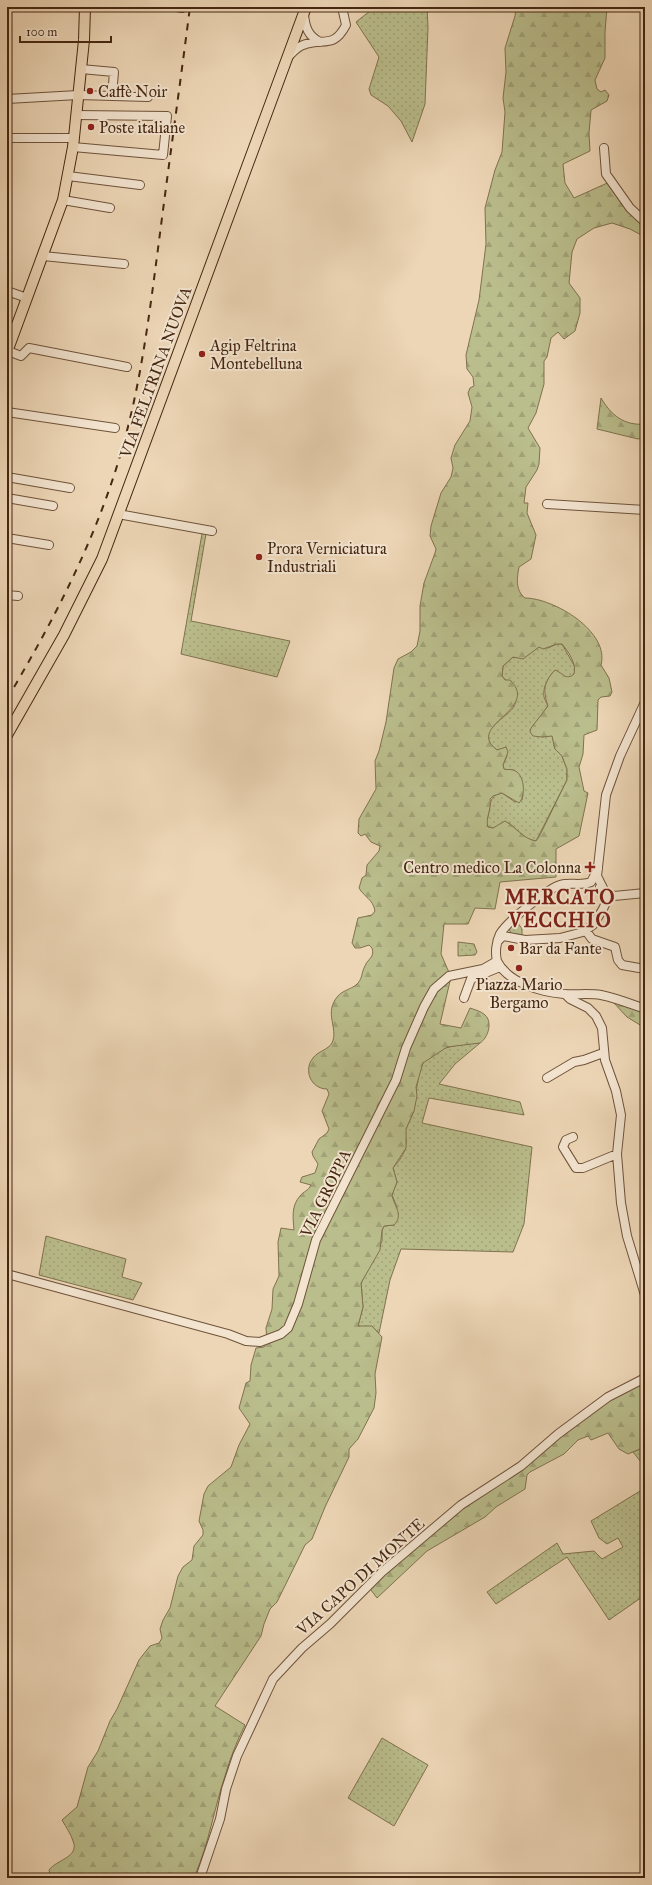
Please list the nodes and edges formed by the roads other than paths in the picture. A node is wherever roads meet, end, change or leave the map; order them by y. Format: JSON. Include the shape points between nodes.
{"nodes":[{"id":1,"x":85,"y":7,"type":"edge"},
{"id":2,"x":342,"y":7,"type":"edge"},
{"id":3,"x":305,"y":10,"type":"edge"},
{"id":4,"x":321,"y":42,"type":"junction"},
{"id":5,"x":286,"y":59,"type":"junction"},
{"id":6,"x":81,"y":69,"type":"junction"},
{"id":7,"x":78,"y":95,"type":"junction"},
{"id":8,"x":112,"y":96,"type":"junction"},
{"id":9,"x":148,"y":97,"type":"dead end"},
{"id":10,"x":7,"y":99,"type":"edge"},
{"id":11,"x":76,"y":115,"type":"junction"},
{"id":12,"x":7,"y":138,"type":"edge"},
{"id":13,"x":73,"y":143,"type":"junction"},
{"id":14,"x":604,"y":148,"type":"dead end"},
{"id":15,"x":68,"y":176,"type":"junction"},
{"id":16,"x":140,"y":185,"type":"dead end"},
{"id":17,"x":63,"y":200,"type":"junction"},
{"id":18,"x":110,"y":208,"type":"dead end"},
{"id":19,"x":645,"y":222,"type":"edge"},
{"id":20,"x":43,"y":256,"type":"junction"},
{"id":21,"x":124,"y":264,"type":"dead end"},
{"id":22,"x":7,"y":291,"type":"edge"},
{"id":23,"x":27,"y":298,"type":"junction"},
{"id":24,"x":7,"y":351,"type":"edge"},
{"id":25,"x":127,"y":367,"type":"dead end"},
{"id":26,"x":7,"y":412,"type":"edge"},
{"id":27,"x":115,"y":428,"type":"dead end"},
{"id":28,"x":7,"y":477,"type":"edge"},
{"id":29,"x":70,"y":488,"type":"dead end"},
{"id":30,"x":7,"y":498,"type":"edge"},
{"id":31,"x":547,"y":504,"type":"dead end"},
{"id":32,"x":54,"y":506,"type":"dead end"},
{"id":33,"x":645,"y":510,"type":"edge"},
{"id":34,"x":118,"y":514,"type":"junction"},
{"id":35,"x":212,"y":531,"type":"dead end"},
{"id":36,"x":7,"y":538,"type":"edge"},
{"id":37,"x":49,"y":545,"type":"dead end"},
{"id":38,"x":7,"y":595,"type":"edge"},
{"id":39,"x":18,"y":596,"type":"dead end"},
{"id":40,"x":645,"y":702,"type":"edge"},
{"id":41,"x":7,"y":735,"type":"edge"},
{"id":42,"x":598,"y":869,"type":"junction"},
{"id":43,"x":584,"y":884,"type":"junction"},
{"id":44,"x":645,"y":893,"type":"edge"},
{"id":45,"x":607,"y":895,"type":"junction"},
{"id":46,"x":507,"y":926,"type":"junction"},
{"id":47,"x":586,"y":931,"type":"junction"},
{"id":48,"x":513,"y":939,"type":"junction"},
{"id":49,"x":498,"y":941,"type":"junction"},
{"id":50,"x":498,"y":964,"type":"junction"},
{"id":51,"x":645,"y":970,"type":"edge"},
{"id":52,"x":565,"y":994,"type":"junction"},
{"id":53,"x":464,"y":998,"type":"dead end"},
{"id":54,"x":645,"y":1009,"type":"edge"},
{"id":55,"x":603,"y":1053,"type":"junction"},
{"id":56,"x":547,"y":1078,"type":"dead end"},
{"id":57,"x":573,"y":1137,"type":"dead end"},
{"id":58,"x":617,"y":1154,"type":"junction"},
{"id":59,"x":7,"y":1274,"type":"edge"},
{"id":60,"x":645,"y":1295,"type":"edge"},
{"id":61,"x":645,"y":1378,"type":"edge"},
{"id":62,"x":200,"y":1878,"type":"edge"}],
"edges":[{"from":1,"to":6,"type":"main road"},
{"from":2,"to":4,"type":"street","via":[[346,25],[343,32],[334,40]]},
{"from":3,"to":4,"type":"street","via":[[309,34]]},
{"from":3,"to":5,"type":"main road","name":"VIA FELTRINA NUOVA"},
{"from":4,"to":5,"type":"street","via":[[303,45]]},
{"from":5,"to":34,"type":"main road","name":"VIA FELTRINA NUOVA"},
{"from":6,"to":7,"type":"main road"},
{"from":6,"to":8,"type":"street","via":[[114,72]]},
{"from":7,"to":8,"type":"street"},
{"from":7,"to":10,"type":"street"},
{"from":7,"to":11,"type":"main road"},
{"from":8,"to":9,"type":"street"},
{"from":11,"to":13,"type":"main road"},
{"from":11,"to":13,"type":"street","via":[[167,116],[163,155]]},
{"from":12,"to":13,"type":"street"},
{"from":13,"to":15,"type":"main road"},
{"from":14,"to":19,"type":"street","via":[[606,174],[630,208]]},
{"from":15,"to":16,"type":"street"},
{"from":15,"to":17,"type":"main road"},
{"from":17,"to":18,"type":"street"},
{"from":17,"to":20,"type":"main road"},
{"from":20,"to":21,"type":"street"},
{"from":20,"to":23,"type":"main road"},
{"from":22,"to":23,"type":"street"},
{"from":23,"to":24,"type":"main road"},
{"from":24,"to":25,"type":"street","via":[[21,356],[29,348]]},
{"from":26,"to":27,"type":"street"},
{"from":28,"to":29,"type":"street"},
{"from":30,"to":32,"type":"street"},
{"from":31,"to":33,"type":"street"},
{"from":34,"to":35,"type":"street"},
{"from":34,"to":41,"type":"main road","name":"VIA FELTRINA NUOVA","via":[[102,559],[64,635]]},
{"from":36,"to":37,"type":"street"},
{"from":38,"to":39,"type":"street"},
{"from":40,"to":42,"type":"street","via":[[620,756],[606,795]]},
{"from":42,"to":43,"type":"street","via":[[592,881]]},
{"from":42,"to":45,"type":"street","via":[[598,879]]},
{"from":43,"to":45,"type":"street","via":[[599,887]]},
{"from":43,"to":46,"type":"street","via":[[566,884],[551,889]]},
{"from":44,"to":45,"type":"street"},
{"from":45,"to":47,"type":"street","via":[[595,922]]},
{"from":46,"to":48,"type":"street","via":[[508,933]]},
{"from":46,"to":49,"type":"street"},
{"from":47,"to":48,"type":"street","via":[[560,938]]},
{"from":47,"to":51,"type":"street","via":[[592,939],[614,946],[622,965]]},
{"from":48,"to":49,"type":"street","via":[[503,936]]},
{"from":49,"to":50,"type":"street","via":[[495,954]]},
{"from":50,"to":52,"type":"street","via":[[513,978],[523,983]]},
{"from":50,"to":53,"type":"street","via":[[471,979]]},
{"from":50,"to":59,"type":"street","name":"VIA GROPPA","via":[[483,970],[449,976],[434,989],[406,1048],[396,1080],[325,1220],[311,1255],[292,1320],[281,1334],[260,1342],[246,1341]]},
{"from":52,"to":54,"type":"street","via":[[609,997]]},
{"from":52,"to":55,"type":"street","via":[[588,1008],[599,1021],[602,1028]]},
{"from":55,"to":56,"type":"street","via":[[574,1062]]},
{"from":55,"to":58,"type":"street","via":[[621,1111]]},
{"from":57,"to":58,"type":"street","via":[[566,1140],[563,1147],[576,1168],[583,1168]]},
{"from":58,"to":60,"type":"street","via":[[624,1225]]},
{"from":61,"to":62,"type":"street","name":"VIA CAPO DI MONTE","via":[[608,1397],[558,1434],[521,1466],[461,1505],[382,1572],[273,1679],[237,1756],[226,1789],[220,1819]]}]}
